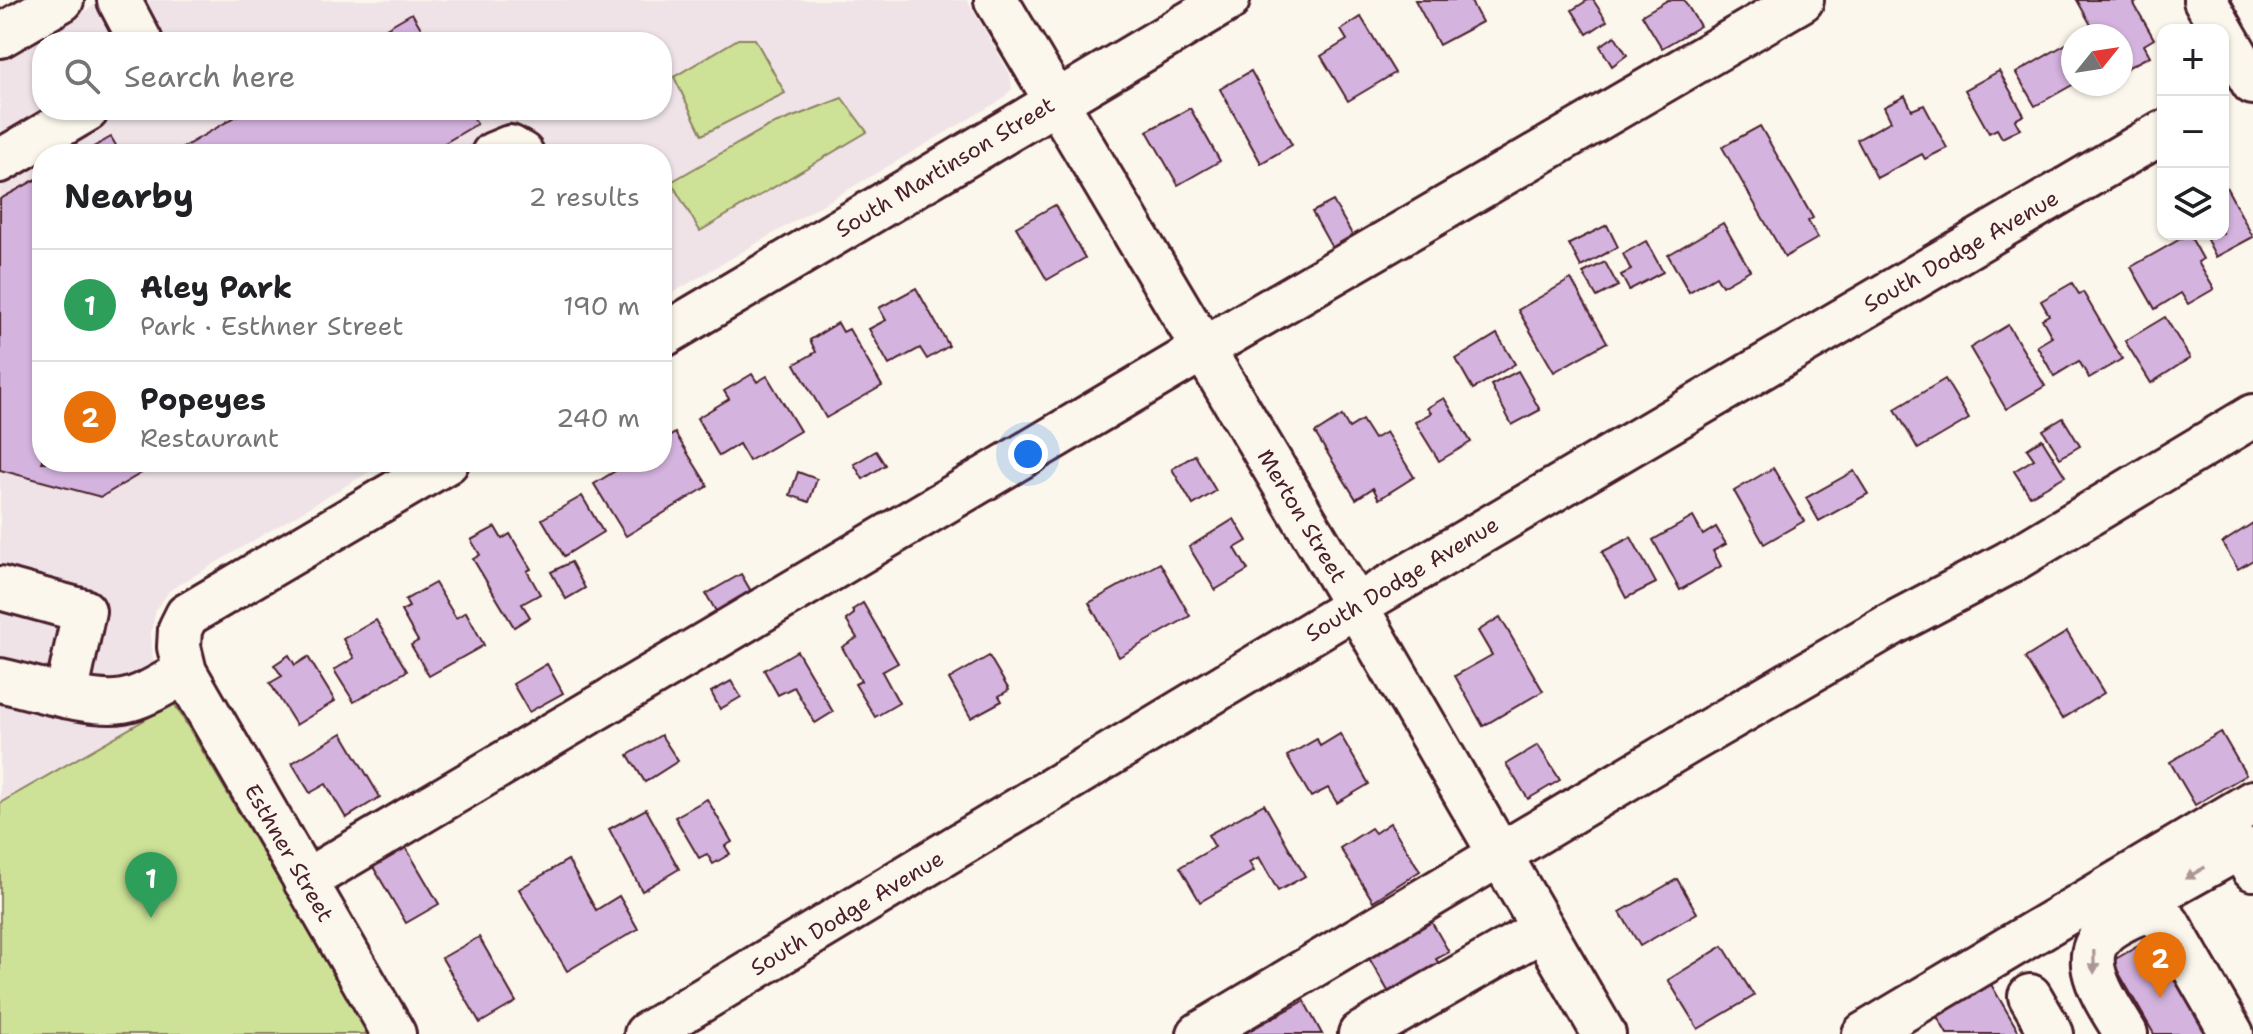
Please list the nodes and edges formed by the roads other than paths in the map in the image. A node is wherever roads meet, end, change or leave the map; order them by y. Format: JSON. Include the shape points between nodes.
{"nodes":[{"id":1,"x":62,"y":0,"type":"edge"},
{"id":2,"x":119,"y":0,"type":"edge"},
{"id":3,"x":996,"y":0,"type":"edge"},
{"id":4,"x":1228,"y":0,"type":"edge"},
{"id":5,"x":1802,"y":0,"type":"edge"},
{"id":6,"x":2205,"y":0,"type":"edge"},
{"id":7,"x":2218,"y":24,"type":"edge"},
{"id":8,"x":136,"y":32,"type":"edge"},
{"id":9,"x":0,"y":36,"type":"edge"},
{"id":10,"x":2229,"y":47,"type":"edge"},
{"id":11,"x":2245,"y":85,"type":"edge"},
{"id":12,"x":1056,"y":100,"type":"junction"},
{"id":13,"x":70,"y":120,"type":"edge"},
{"id":14,"x":2157,"y":136,"type":"edge"},
{"id":15,"x":0,"y":161,"type":"edge"},
{"id":16,"x":672,"y":330,"type":"edge"},
{"id":17,"x":1203,"y":349,"type":"junction"},
{"id":18,"x":2253,"y":416,"type":"edge"},
{"id":19,"x":430,"y":472,"type":"edge"},
{"id":20,"x":0,"y":588,"type":"edge"},
{"id":21,"x":1356,"y":606,"type":"junction"},
{"id":22,"x":185,"y":672,"type":"junction"},
{"id":23,"x":0,"y":680,"type":"edge"},
{"id":24,"x":66,"y":696,"type":"junction"},
{"id":25,"x":2253,"y":802,"type":"edge"},
{"id":26,"x":1499,"y":854,"type":"junction"},
{"id":27,"x":2253,"y":869,"type":"edge"},
{"id":28,"x":305,"y":881,"type":"junction"},
{"id":29,"x":2131,"y":915,"type":"junction"},
{"id":30,"x":1543,"y":929,"type":"junction"},
{"id":31,"x":2030,"y":996,"type":"dead end"},
{"id":32,"x":1885,"y":1029,"type":"edge"},
{"id":33,"x":394,"y":1034,"type":"edge"},
{"id":34,"x":646,"y":1034,"type":"edge"},
{"id":35,"x":1199,"y":1034,"type":"edge"},
{"id":36,"x":1360,"y":1034,"type":"edge"},
{"id":37,"x":1604,"y":1034,"type":"edge"},
{"id":38,"x":2052,"y":1034,"type":"edge"},
{"id":39,"x":2126,"y":1034,"type":"edge"},
{"id":40,"x":2232,"y":1034,"type":"edge"}],
"edges":[{"from":1,"to":9,"type":"street"},
{"from":2,"to":8,"type":"street"},
{"from":3,"to":12,"type":"street","name":"Merton Street"},
{"from":4,"to":12,"type":"street","name":"South Martinson Street"},
{"from":5,"to":17,"type":"street"},
{"from":6,"to":7,"type":"street"},
{"from":10,"to":11,"type":"street"},
{"from":12,"to":16,"type":"street","name":"South Martinson Street"},
{"from":12,"to":17,"type":"street","name":"Merton Street"},
{"from":13,"to":15,"type":"street"},
{"from":14,"to":21,"type":"street","name":"South Dodge Avenue"},
{"from":17,"to":21,"type":"street","name":"Merton Street"},
{"from":17,"to":28,"type":"street"},
{"from":18,"to":26,"type":"street","via":[[2008,563],[1892,624]]},
{"from":19,"to":22,"type":"street","via":[[187,615],[179,638]]},
{"from":20,"to":24,"type":"street","via":[[84,611]]},
{"from":21,"to":26,"type":"street","name":"Merton Street"},
{"from":21,"to":34,"type":"street","name":"South Dodge Avenue"},
{"from":22,"to":24,"type":"street","via":[[120,702]]},
{"from":22,"to":28,"type":"street","name":"Esthner Street"},
{"from":23,"to":24,"type":"street"},
{"from":25,"to":32,"type":"street"},
{"from":26,"to":30,"type":"street","name":"Merton Street"},
{"from":26,"to":35,"type":"street"},
{"from":27,"to":29,"type":"street","one_way":true,"via":[[2241,847],[2148,899]]},
{"from":28,"to":33,"type":"street","name":"Esthner Street"},
{"from":29,"to":39,"type":"street","one_way":true,"via":[[2105,931],[2091,961]]},
{"from":29,"to":40,"type":"street","via":[[2150,912],[2168,923]]},
{"from":30,"to":36,"type":"street"},
{"from":30,"to":37,"type":"street","name":"Merton Street"},
{"from":31,"to":38,"type":"street"}]}
